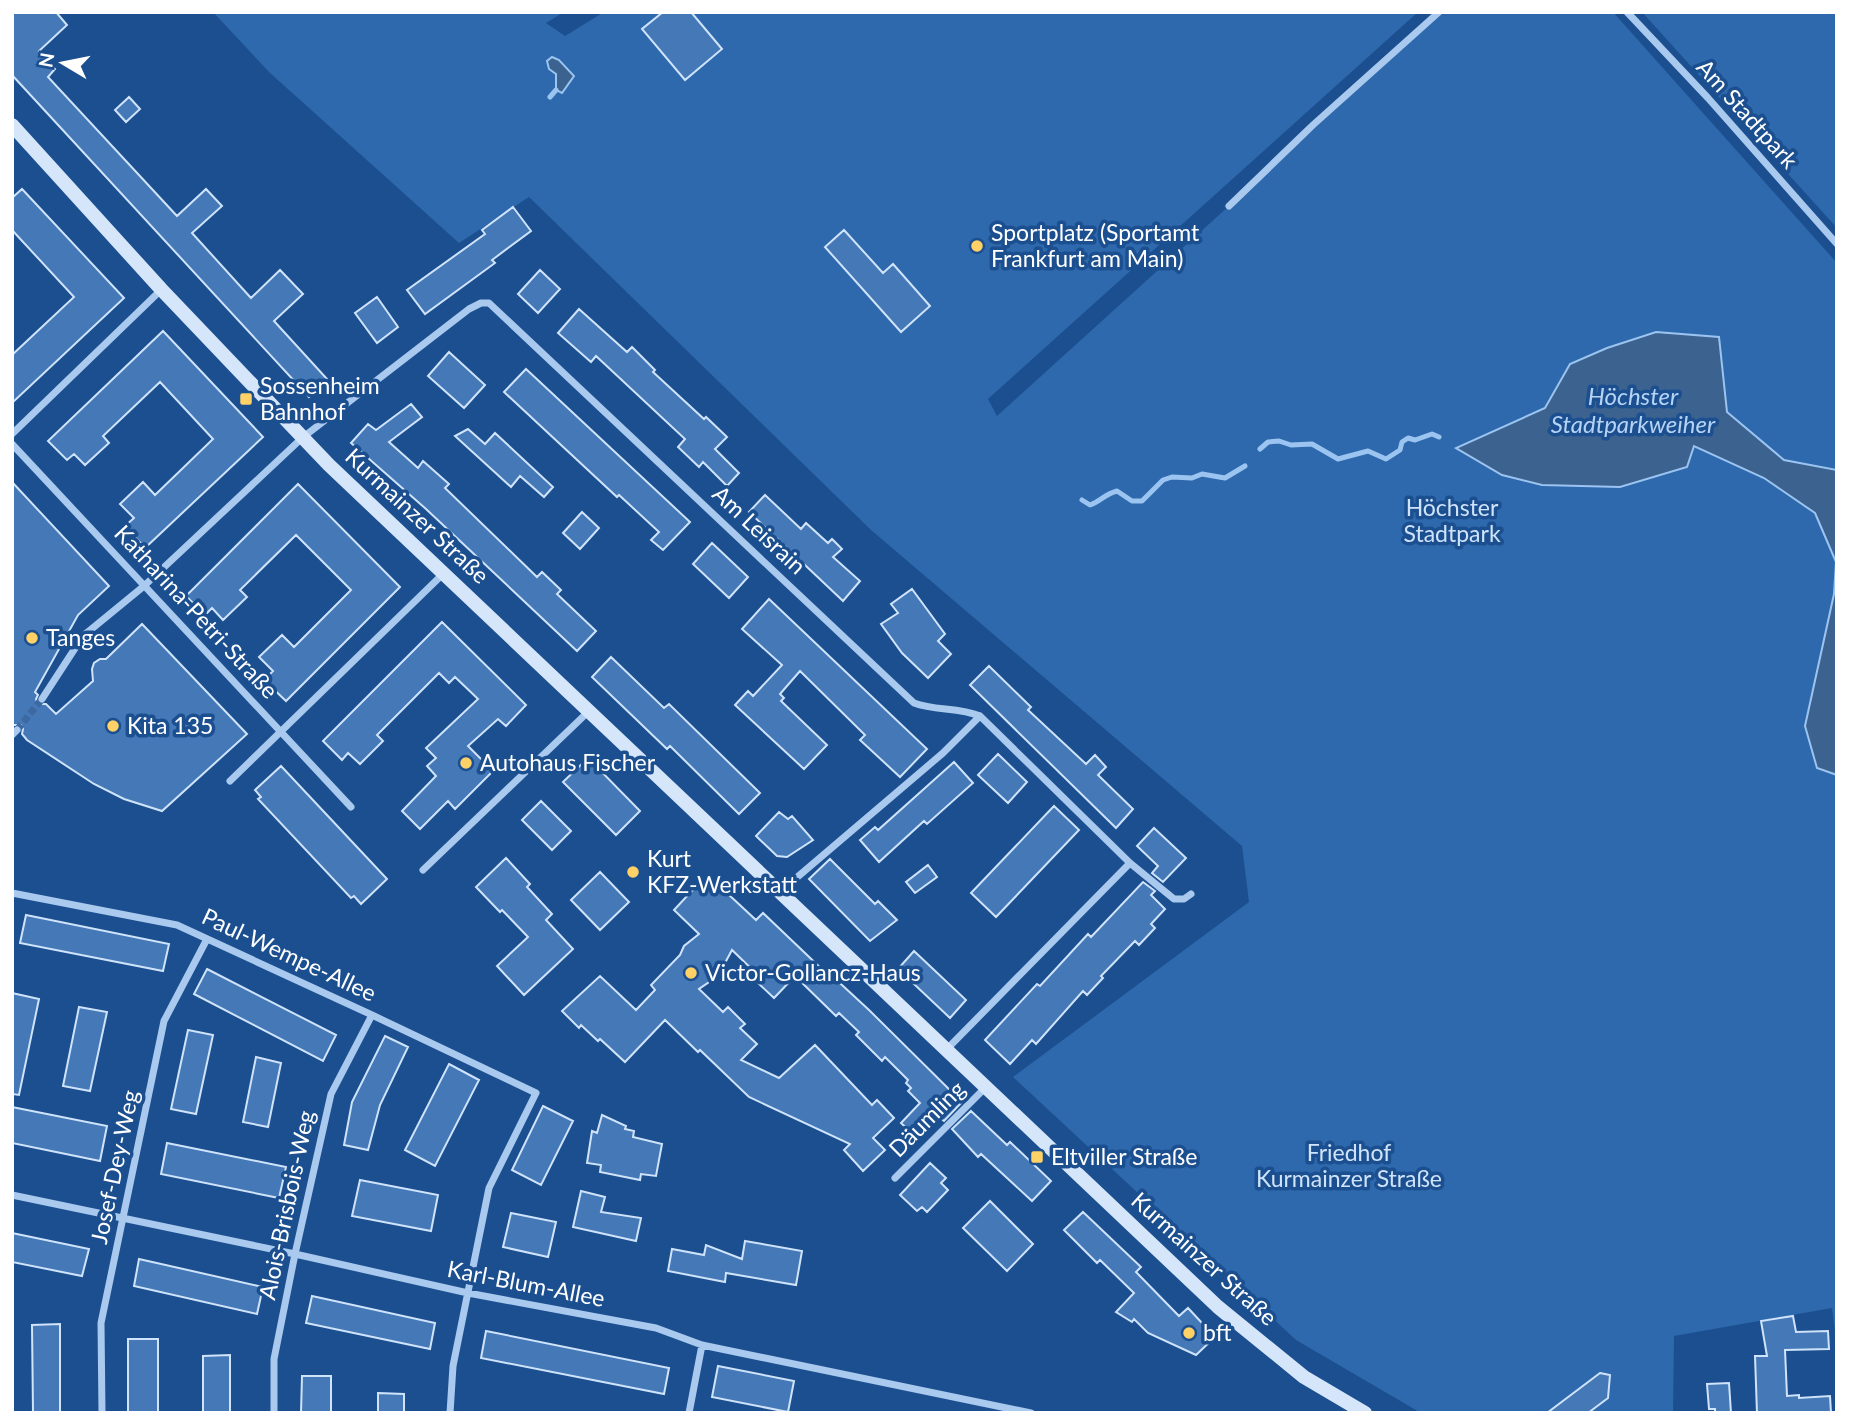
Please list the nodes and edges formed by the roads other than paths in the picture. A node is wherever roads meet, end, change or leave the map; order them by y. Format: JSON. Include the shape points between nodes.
{"nodes":[{"id":1,"x":1439,"y":12,"type":"edge"},
{"id":2,"x":1627,"y":12,"type":"edge"},
{"id":3,"x":12,"y":125,"type":"edge"},
{"id":4,"x":1229,"y":206,"type":"dead end"},
{"id":5,"x":1837,"y":244,"type":"edge"},
{"id":6,"x":162,"y":289,"type":"junction"},
{"id":7,"x":12,"y":434,"type":"edge"},
{"id":8,"x":302,"y":438,"type":"junction"},
{"id":9,"x":12,"y":444,"type":"edge"},
{"id":10,"x":445,"y":573,"type":"junction"},
{"id":11,"x":144,"y":586,"type":"junction"},
{"id":12,"x":42,"y":699,"type":"tunnel mouth"},
{"id":13,"x":589,"y":710,"type":"junction"},
{"id":14,"x":979,"y":716,"type":"junction"},
{"id":15,"x":281,"y":732,"type":"junction"},
{"id":16,"x":230,"y":781,"type":"dead end"},
{"id":17,"x":351,"y":807,"type":"dead end"},
{"id":18,"x":1130,"y":863,"type":"junction"},
{"id":19,"x":423,"y":870,"type":"dead end"},
{"id":20,"x":781,"y":891,"type":"junction"},
{"id":21,"x":12,"y":893,"type":"edge"},
{"id":22,"x":1191,"y":894,"type":"dead end"},
{"id":23,"x":207,"y":939,"type":"junction"},
{"id":24,"x":372,"y":1015,"type":"junction"},
{"id":25,"x":947,"y":1049,"type":"junction"},
{"id":26,"x":986,"y":1087,"type":"junction"},
{"id":27,"x":895,"y":1178,"type":"dead end"},
{"id":28,"x":12,"y":1195,"type":"edge"},
{"id":29,"x":124,"y":1219,"type":"junction"},
{"id":30,"x":295,"y":1254,"type":"junction"},
{"id":31,"x":468,"y":1293,"type":"junction"},
{"id":32,"x":702,"y":1345,"type":"junction"},
{"id":33,"x":102,"y":1413,"type":"edge"},
{"id":34,"x":274,"y":1413,"type":"edge"},
{"id":35,"x":450,"y":1413,"type":"edge"},
{"id":36,"x":689,"y":1413,"type":"edge"},
{"id":37,"x":1031,"y":1413,"type":"edge"},
{"id":38,"x":1365,"y":1413,"type":"edge"}],
"edges":[{"from":1,"to":4,"type":"street"},
{"from":2,"to":5,"type":"street","name":"Am Stadtpark"},
{"from":3,"to":6,"type":"main road","name":"Kurmainzer Straße"},
{"from":6,"to":7,"type":"street"},
{"from":6,"to":8,"type":"main road","name":"Kurmainzer Straße"},
{"from":8,"to":10,"type":"main road","name":"Kurmainzer Straße"},
{"from":8,"to":11,"type":"street"},
{"from":8,"to":14,"type":"street","name":"Am Leisrain","via":[[469,309],[489,303],[914,703]]},
{"from":9,"to":11,"type":"street","name":"Katharina-Petri-Straße"},
{"from":10,"to":13,"type":"main road","name":"Kurmainzer Straße"},
{"from":10,"to":15,"type":"street"},
{"from":11,"to":12,"type":"street","via":[[83,636]]},
{"from":11,"to":15,"type":"street","name":"Katharina-Petri-Straße"},
{"from":13,"to":19,"type":"street"},
{"from":13,"to":20,"type":"main road","name":"Kurmainzer Straße"},
{"from":14,"to":18,"type":"street"},
{"from":14,"to":20,"type":"street","via":[[943,753]]},
{"from":15,"to":16,"type":"street"},
{"from":15,"to":17,"type":"street","name":"Katharina-Petri-Straße"},
{"from":18,"to":22,"type":"street","via":[[1174,899]]},
{"from":18,"to":25,"type":"street"},
{"from":20,"to":25,"type":"main road","name":"Kurmainzer Straße"},
{"from":21,"to":23,"type":"street","name":"Paul-Wempe-Allee","via":[[177,925]]},
{"from":23,"to":24,"type":"street","name":"Paul-Wempe-Allee"},
{"from":23,"to":29,"type":"street","name":"Josef-Dey-Weg","via":[[164,1021]]},
{"from":24,"to":30,"type":"street","name":"Alois-Brisbois-Weg","via":[[331,1094]]},
{"from":24,"to":31,"type":"street","name":"Paul-Wempe-Allee","via":[[536,1093],[489,1188]]},
{"from":25,"to":26,"type":"main road","name":"Kurmainzer Straße"},
{"from":26,"to":27,"type":"street","name":"Däumling"},
{"from":26,"to":38,"type":"main road","name":"Kurmainzer Straße","via":[[1218,1307],[1304,1377]]},
{"from":28,"to":29,"type":"street","name":"Karl-Blum-Allee"},
{"from":29,"to":30,"type":"street","name":"Karl-Blum-Allee"},
{"from":29,"to":33,"type":"street","name":"Josef-Dey-Weg","via":[[101,1323]]},
{"from":30,"to":31,"type":"street","name":"Karl-Blum-Allee"},
{"from":30,"to":34,"type":"street","name":"Alois-Brisbois-Weg","via":[[274,1359]]},
{"from":31,"to":32,"type":"street","name":"Karl-Blum-Allee","via":[[656,1328]]},
{"from":31,"to":35,"type":"street","via":[[453,1366]]},
{"from":32,"to":36,"type":"street"},
{"from":32,"to":37,"type":"street","name":"Karl-Blum-Allee"}]}
